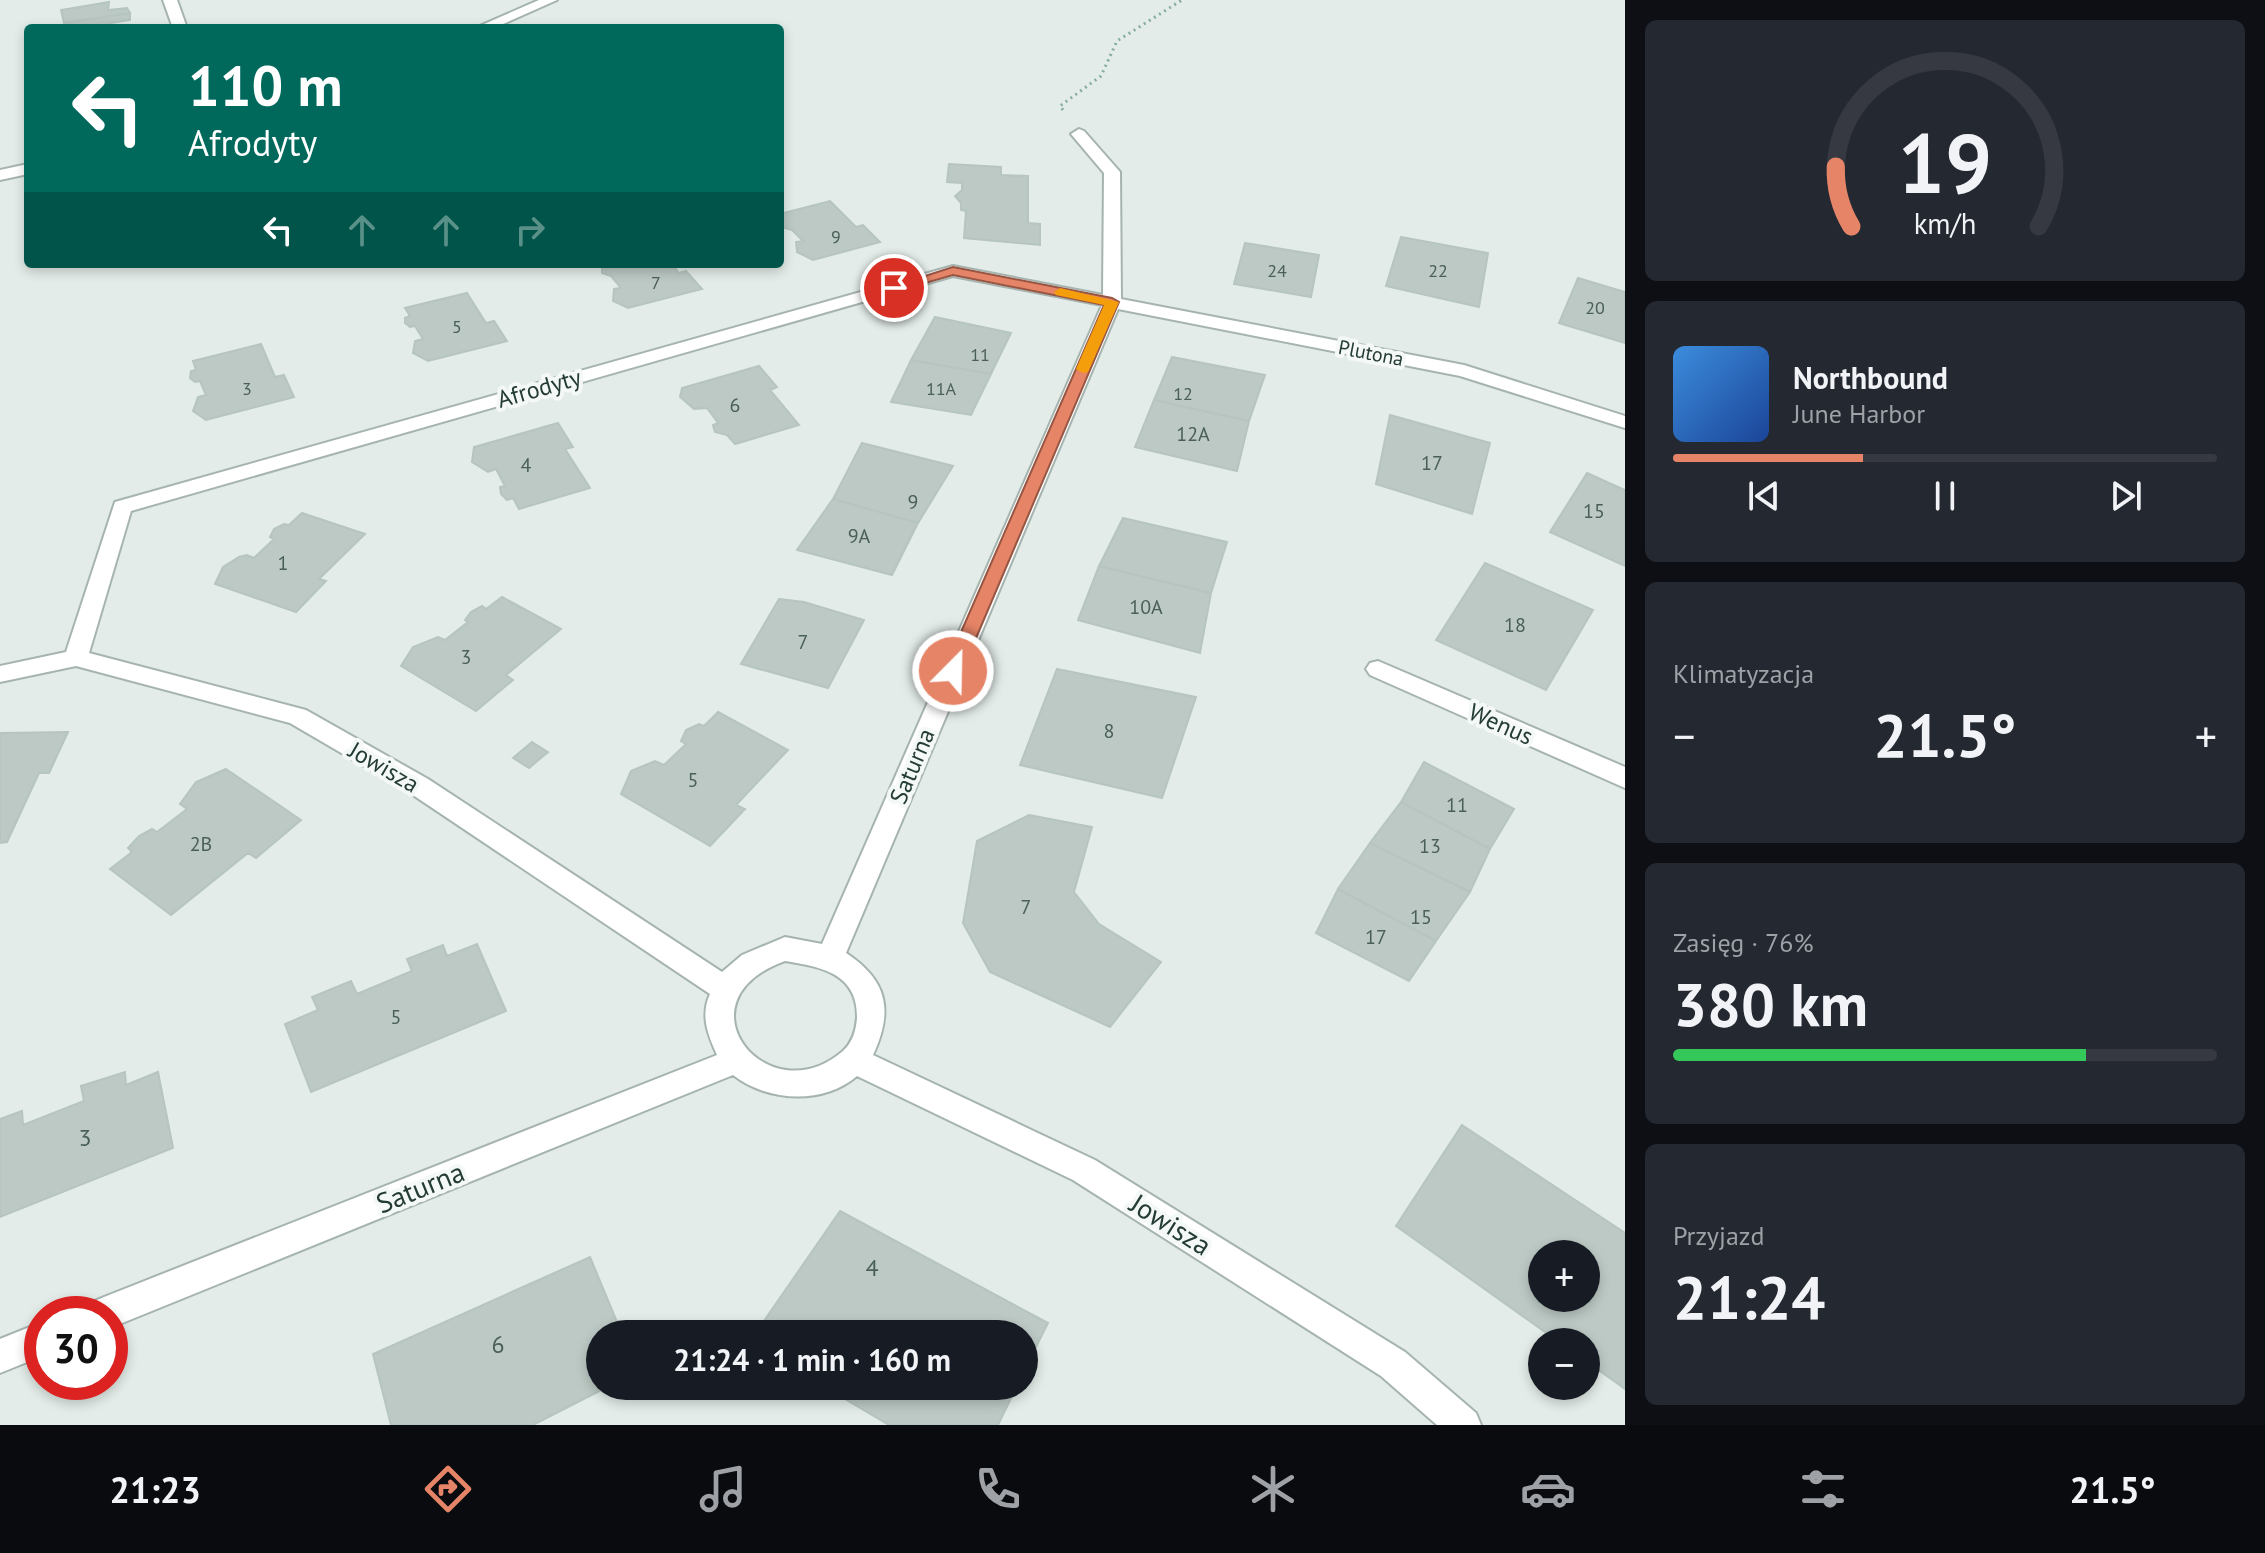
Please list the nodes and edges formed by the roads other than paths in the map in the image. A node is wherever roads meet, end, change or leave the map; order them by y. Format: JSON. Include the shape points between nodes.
{"nodes":[{"id":1,"x":170,"y":0,"type":"edge"},
{"id":2,"x":550,"y":0,"type":"edge"},
{"id":3,"x":179,"y":24,"type":"edge"},
{"id":4,"x":492,"y":24,"type":"edge"},
{"id":5,"x":1079,"y":134,"type":"road end"},
{"id":6,"x":24,"y":170,"type":"edge"},
{"id":7,"x":0,"y":175,"type":"edge"},
{"id":8,"x":1112,"y":302,"type":"junction"},
{"id":9,"x":1625,"y":422,"type":"edge"},
{"id":10,"x":76,"y":658,"type":"junction"},
{"id":11,"x":1378,"y":669,"type":"dead end"},
{"id":12,"x":0,"y":674,"type":"edge"},
{"id":13,"x":1625,"y":778,"type":"edge"},
{"id":14,"x":831,"y":955,"type":"junction"},
{"id":15,"x":725,"y":989,"type":"junction"},
{"id":16,"x":735,"y":1061,"type":"junction"},
{"id":17,"x":856,"y":1061,"type":"junction"},
{"id":18,"x":128,"y":1304,"type":"edge"},
{"id":19,"x":24,"y":1346,"type":"edge"},
{"id":20,"x":0,"y":1356,"type":"edge"},
{"id":21,"x":1464,"y":1425,"type":"edge"}],
"edges":[{"from":1,"to":3,"type":"street"},
{"from":2,"to":4,"type":"street"},
{"from":5,"to":8,"type":"street","name":"Saturna","via":[[1112,172]]},
{"from":6,"to":7,"type":"street"},
{"from":8,"to":9,"type":"street","name":"Plutona","via":[[1464,371]]},
{"from":8,"to":10,"type":"street","name":"Afrodyty","via":[[953,271],[122,507]]},
{"from":8,"to":14,"type":"street","name":"Saturna"},
{"from":10,"to":12,"type":"street","name":"Jowisza"},
{"from":10,"to":15,"type":"street","name":"Jowisza","via":[[297,716],[419,786]]},
{"from":11,"to":13,"type":"street","name":"Wenus"},
{"from":14,"to":15,"type":"street","via":[[785,949],[760,956],[739,970]]},
{"from":14,"to":17,"type":"street","via":[[867,988],[874,1010],[871,1034]]},
{"from":15,"to":16,"type":"street","via":[[718,1016],[722,1039]]},
{"from":16,"to":17,"type":"street","via":[[779,1083],[807,1084],[834,1076]]},
{"from":16,"to":18,"type":"street","name":"Saturna"},
{"from":17,"to":21,"type":"street","name":"Jowisza","via":[[1084,1170],[1393,1364]]},
{"from":19,"to":20,"type":"street"}]}
